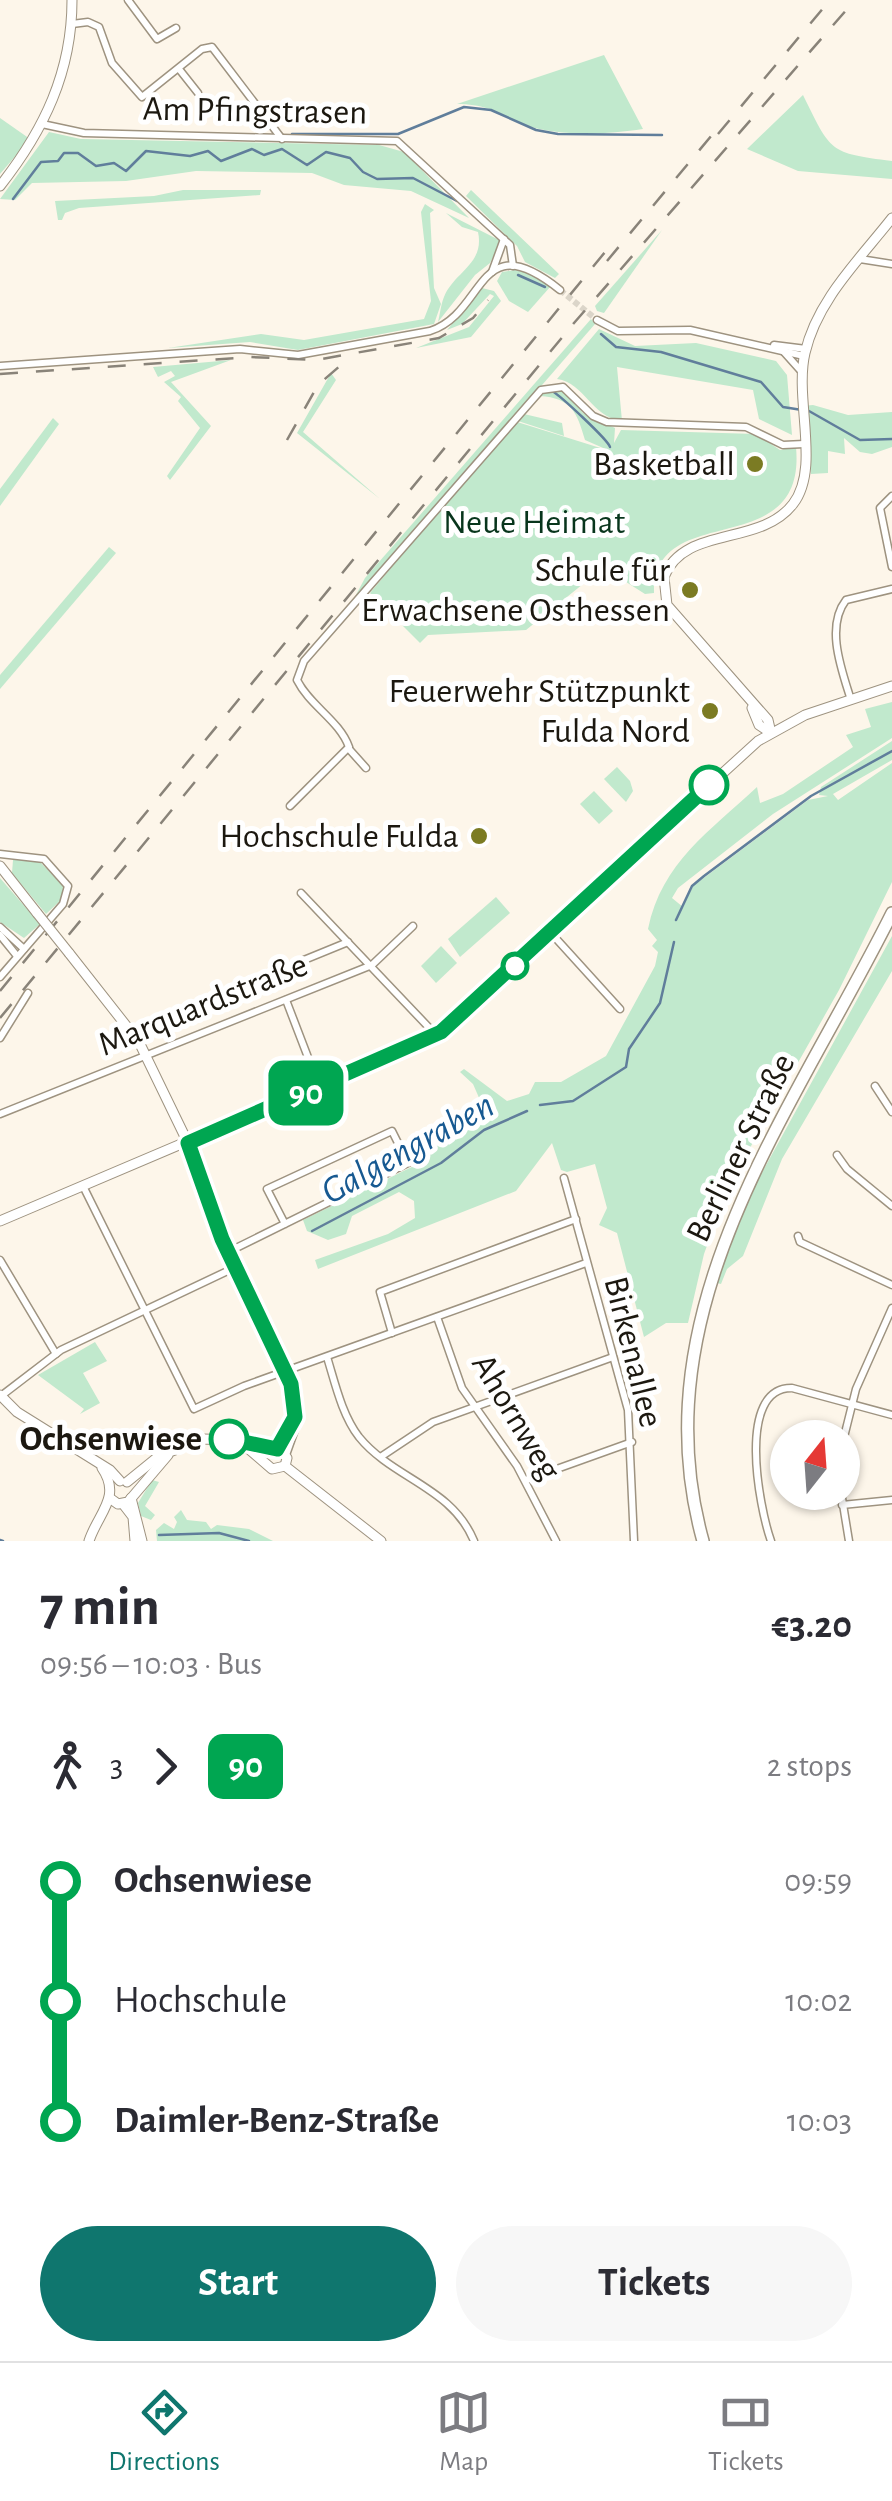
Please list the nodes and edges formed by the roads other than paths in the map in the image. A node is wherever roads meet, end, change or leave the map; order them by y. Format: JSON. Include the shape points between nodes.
{"nodes":[{"id":1,"x":72,"y":0,"type":"edge"},
{"id":2,"x":128,"y":0,"type":"edge"},
{"id":3,"x":72,"y":24,"type":"junction"},
{"id":4,"x":176,"y":28,"type":"dead end"},
{"id":5,"x":179,"y":69,"type":"junction"},
{"id":6,"x":198,"y":93,"type":"dead end"},
{"id":7,"x":42,"y":124,"type":"junction"},
{"id":8,"x":282,"y":139,"type":"junction"},
{"id":9,"x":0,"y":186,"type":"edge"},
{"id":10,"x":892,"y":218,"type":"edge"},
{"id":11,"x":504,"y":239,"type":"junction"},
{"id":12,"x":860,"y":259,"type":"junction"},
{"id":13,"x":892,"y":264,"type":"edge"},
{"id":14,"x":514,"y":266,"type":"junction"},
{"id":15,"x":492,"y":272,"type":"junction"},
{"id":16,"x":557,"y":288,"type":"tunnel mouth"},
{"id":17,"x":599,"y":321,"type":"tunnel mouth"},
{"id":18,"x":768,"y":346,"type":"junction"},
{"id":19,"x":783,"y":351,"type":"junction"},
{"id":20,"x":805,"y":352,"type":"junction"},
{"id":21,"x":0,"y":366,"type":"edge"},
{"id":22,"x":801,"y":371,"type":"junction"},
{"id":23,"x":804,"y":444,"type":"junction"},
{"id":24,"x":892,"y":496,"type":"edge"},
{"id":25,"x":892,"y":567,"type":"edge"},
{"id":26,"x":892,"y":589,"type":"edge"},
{"id":27,"x":892,"y":686,"type":"edge"},
{"id":28,"x":852,"y":700,"type":"junction"},
{"id":29,"x":770,"y":733,"type":"junction"},
{"id":30,"x":349,"y":748,"type":"junction"},
{"id":31,"x":366,"y":768,"type":"dead end"},
{"id":32,"x":290,"y":806,"type":"dead end"},
{"id":33,"x":0,"y":854,"type":"edge"},
{"id":34,"x":16,"y":854,"type":"junction"},
{"id":35,"x":2,"y":871,"type":"edge"},
{"id":36,"x":301,"y":893,"type":"dead end"},
{"id":37,"x":892,"y":913,"type":"edge"},
{"id":38,"x":0,"y":926,"type":"edge"},
{"id":39,"x":412,"y":926,"type":"dead end"},
{"id":40,"x":551,"y":932,"type":"junction"},
{"id":41,"x":0,"y":936,"type":"edge"},
{"id":42,"x":350,"y":942,"type":"junction"},
{"id":43,"x":24,"y":949,"type":"junction"},
{"id":44,"x":18,"y":956,"type":"junction"},
{"id":45,"x":372,"y":965,"type":"junction"},
{"id":46,"x":0,"y":977,"type":"edge"},
{"id":47,"x":28,"y":993,"type":"dead end"},
{"id":48,"x":216,"y":996,"type":"dead end"},
{"id":49,"x":286,"y":999,"type":"junction"},
{"id":50,"x":620,"y":1009,"type":"dead end"},
{"id":51,"x":436,"y":1035,"type":"junction"},
{"id":52,"x":0,"y":1038,"type":"edge"},
{"id":53,"x":142,"y":1058,"type":"junction"},
{"id":54,"x":875,"y":1086,"type":"dead end"},
{"id":55,"x":319,"y":1087,"type":"junction"},
{"id":56,"x":892,"y":1112,"type":"edge"},
{"id":57,"x":0,"y":1114,"type":"edge"},
{"id":58,"x":188,"y":1143,"type":"junction"},
{"id":59,"x":836,"y":1154,"type":"dead end"},
{"id":60,"x":564,"y":1178,"type":"dead end"},
{"id":61,"x":83,"y":1186,"type":"junction"},
{"id":62,"x":892,"y":1206,"type":"edge"},
{"id":63,"x":576,"y":1219,"type":"junction"},
{"id":64,"x":0,"y":1221,"type":"edge"},
{"id":65,"x":284,"y":1224,"type":"junction"},
{"id":66,"x":798,"y":1236,"type":"dead end"},
{"id":67,"x":228,"y":1252,"type":"junction"},
{"id":68,"x":0,"y":1260,"type":"edge"},
{"id":69,"x":586,"y":1263,"type":"junction"},
{"id":70,"x":236,"y":1267,"type":"junction"},
{"id":71,"x":892,"y":1284,"type":"edge"},
{"id":72,"x":892,"y":1308,"type":"edge"},
{"id":73,"x":144,"y":1311,"type":"junction"},
{"id":74,"x":437,"y":1317,"type":"junction"},
{"id":75,"x":392,"y":1334,"type":"junction"},
{"id":76,"x":56,"y":1354,"type":"junction"},
{"id":77,"x":327,"y":1357,"type":"junction"},
{"id":78,"x":613,"y":1357,"type":"junction"},
{"id":79,"x":286,"y":1372,"type":"junction"},
{"id":80,"x":0,"y":1396,"type":"edge"},
{"id":81,"x":851,"y":1404,"type":"junction"},
{"id":82,"x":474,"y":1407,"type":"junction"},
{"id":83,"x":892,"y":1416,"type":"edge"},
{"id":84,"x":847,"y":1420,"type":"edge"},
{"id":85,"x":235,"y":1441,"type":"junction"},
{"id":86,"x":632,"y":1442,"type":"junction"},
{"id":87,"x":168,"y":1455,"type":"junction"},
{"id":88,"x":280,"y":1455,"type":"junction"},
{"id":89,"x":382,"y":1456,"type":"junction"},
{"id":90,"x":266,"y":1460,"type":"junction"},
{"id":91,"x":526,"y":1480,"type":"junction"},
{"id":92,"x":119,"y":1483,"type":"junction"},
{"id":93,"x":123,"y":1499,"type":"junction"},
{"id":94,"x":892,"y":1500,"type":"edge"},
{"id":95,"x":860,"y":1503,"type":"edge"},
{"id":96,"x":843,"y":1510,"type":"edge"},
{"id":97,"x":91,"y":1541,"type":"edge"},
{"id":98,"x":138,"y":1541,"type":"edge"},
{"id":99,"x":381,"y":1541,"type":"edge"},
{"id":100,"x":474,"y":1541,"type":"edge"},
{"id":101,"x":556,"y":1541,"type":"edge"},
{"id":102,"x":634,"y":1541,"type":"edge"},
{"id":103,"x":704,"y":1541,"type":"edge"},
{"id":104,"x":771,"y":1541,"type":"edge"},
{"id":105,"x":849,"y":1541,"type":"edge"}],
"edges":[{"from":1,"to":3,"type":"main road"},
{"from":2,"to":4,"type":"street","via":[[157,38]]},
{"from":3,"to":5,"type":"street","via":[[98,27],[107,55],[138,96]]},
{"from":3,"to":7,"type":"main road","via":[[63,75]]},
{"from":5,"to":6,"type":"street"},
{"from":5,"to":8,"type":"street","via":[[212,47]]},
{"from":7,"to":8,"type":"street","name":"Am Pfingstrasen","via":[[84,133]]},
{"from":7,"to":9,"type":"main road"},
{"from":8,"to":11,"type":"street","name":"Am Pfingstrasen","via":[[398,141]]},
{"from":10,"to":12,"type":"main road"},
{"from":11,"to":14,"type":"street"},
{"from":11,"to":15,"type":"street"},
{"from":12,"to":13,"type":"street"},
{"from":12,"to":20,"type":"main road","via":[[822,308]]},
{"from":14,"to":15,"type":"street"},
{"from":14,"to":16,"type":"street","via":[[534,270]]},
{"from":15,"to":21,"type":"street","via":[[430,332],[298,355],[240,350]]},
{"from":17,"to":18,"type":"street","via":[[626,332],[674,328]]},
{"from":18,"to":19,"type":"street"},
{"from":18,"to":20,"type":"street"},
{"from":19,"to":20,"type":"street"},
{"from":19,"to":22,"type":"street"},
{"from":20,"to":22,"type":"main road"},
{"from":22,"to":23,"type":"main road"},
{"from":23,"to":29,"type":"main road","via":[[802,488],[780,518],[686,550],[664,577],[667,606]]},
{"from":23,"to":30,"type":"street","via":[[783,445],[746,426],[606,422],[563,387],[541,390],[300,668],[302,690]]},
{"from":24,"to":25,"type":"street","via":[[880,508]]},
{"from":26,"to":28,"type":"street","via":[[846,600],[838,612],[839,658]]},
{"from":27,"to":28,"type":"main road"},
{"from":28,"to":29,"type":"main road"},
{"from":29,"to":40,"type":"main road"},
{"from":30,"to":31,"type":"street"},
{"from":30,"to":32,"type":"street"},
{"from":33,"to":34,"type":"street"},
{"from":34,"to":35,"type":"street"},
{"from":34,"to":43,"type":"street","via":[[44,860],[68,886],[63,904]]},
{"from":35,"to":53,"type":"main road","bridge":true},
{"from":36,"to":42,"type":"street"},
{"from":37,"to":103,"type":"highway","name":"Berliner Straße","via":[[749,1180],[712,1270],[686,1427]]},
{"from":38,"to":43,"type":"street"},
{"from":39,"to":45,"type":"street","name":"Marquardstraße"},
{"from":40,"to":50,"type":"street"},
{"from":40,"to":51,"type":"main road"},
{"from":41,"to":44,"type":"street"},
{"from":42,"to":45,"type":"street"},
{"from":42,"to":48,"type":"street"},
{"from":43,"to":44,"type":"street"},
{"from":44,"to":46,"type":"street"},
{"from":45,"to":49,"type":"street","name":"Marquardstraße"},
{"from":45,"to":51,"type":"street"},
{"from":47,"to":52,"type":"street"},
{"from":49,"to":53,"type":"street","name":"Marquardstraße"},
{"from":49,"to":55,"type":"street"},
{"from":51,"to":55,"type":"main road"},
{"from":53,"to":57,"type":"street","name":"Marquardstraße"},
{"from":53,"to":58,"type":"main road"},
{"from":54,"to":56,"type":"street"},
{"from":55,"to":58,"type":"main road"},
{"from":58,"to":61,"type":"main road"},
{"from":58,"to":67,"type":"street"},
{"from":59,"to":62,"type":"street"},
{"from":60,"to":63,"type":"street","name":"Birkenallee"},
{"from":61,"to":64,"type":"main road"},
{"from":61,"to":73,"type":"street"},
{"from":63,"to":69,"type":"street","name":"Birkenallee"},
{"from":63,"to":75,"type":"street","via":[[380,1292]]},
{"from":65,"to":65,"type":"street","via":[[408,1164],[392,1131],[270,1188]]},
{"from":65,"to":67,"type":"street"},
{"from":66,"to":71,"type":"street"},
{"from":67,"to":70,"type":"street"},
{"from":68,"to":76,"type":"street"},
{"from":69,"to":74,"type":"street"},
{"from":69,"to":78,"type":"street","name":"Birkenallee"},
{"from":70,"to":73,"type":"street"},
{"from":70,"to":79,"type":"street"},
{"from":72,"to":81,"type":"street"},
{"from":73,"to":76,"type":"street"},
{"from":73,"to":79,"type":"street","via":[[194,1409]]},
{"from":74,"to":75,"type":"street"},
{"from":74,"to":82,"type":"street","name":"Ahornweg"},
{"from":75,"to":77,"type":"street"},
{"from":76,"to":80,"type":"street"},
{"from":77,"to":79,"type":"street"},
{"from":77,"to":89,"type":"street","via":[[353,1428]]},
{"from":78,"to":82,"type":"street"},
{"from":78,"to":86,"type":"street","name":"Birkenallee"},
{"from":79,"to":88,"type":"street","via":[[295,1432]]},
{"from":80,"to":92,"type":"main road"},
{"from":81,"to":83,"type":"street"},
{"from":81,"to":84,"type":"street"},
{"from":81,"to":104,"type":"street","via":[[786,1388],[764,1401],[758,1474]]},
{"from":82,"to":89,"type":"street","via":[[420,1428]]},
{"from":82,"to":91,"type":"street","name":"Ahornweg"},
{"from":85,"to":87,"type":"main road","via":[[203,1439]]},
{"from":85,"to":88,"type":"main road"},
{"from":85,"to":90,"type":"main road"},
{"from":86,"to":91,"type":"street"},
{"from":86,"to":102,"type":"street","name":"Birkenallee"},
{"from":87,"to":92,"type":"main road"},
{"from":87,"to":93,"type":"main road"},
{"from":88,"to":90,"type":"main road"},
{"from":88,"to":90,"type":"main road","via":[[272,1469]]},
{"from":88,"to":99,"type":"main road"},
{"from":89,"to":100,"type":"street","via":[[452,1506]]},
{"from":91,"to":101,"type":"street","name":"Ahornweg"},
{"from":92,"to":93,"type":"main road"},
{"from":92,"to":93,"type":"main road"},
{"from":93,"to":97,"type":"main road"},
{"from":93,"to":98,"type":"main road"},
{"from":94,"to":95,"type":"street"},
{"from":96,"to":105,"type":"street"}]}
